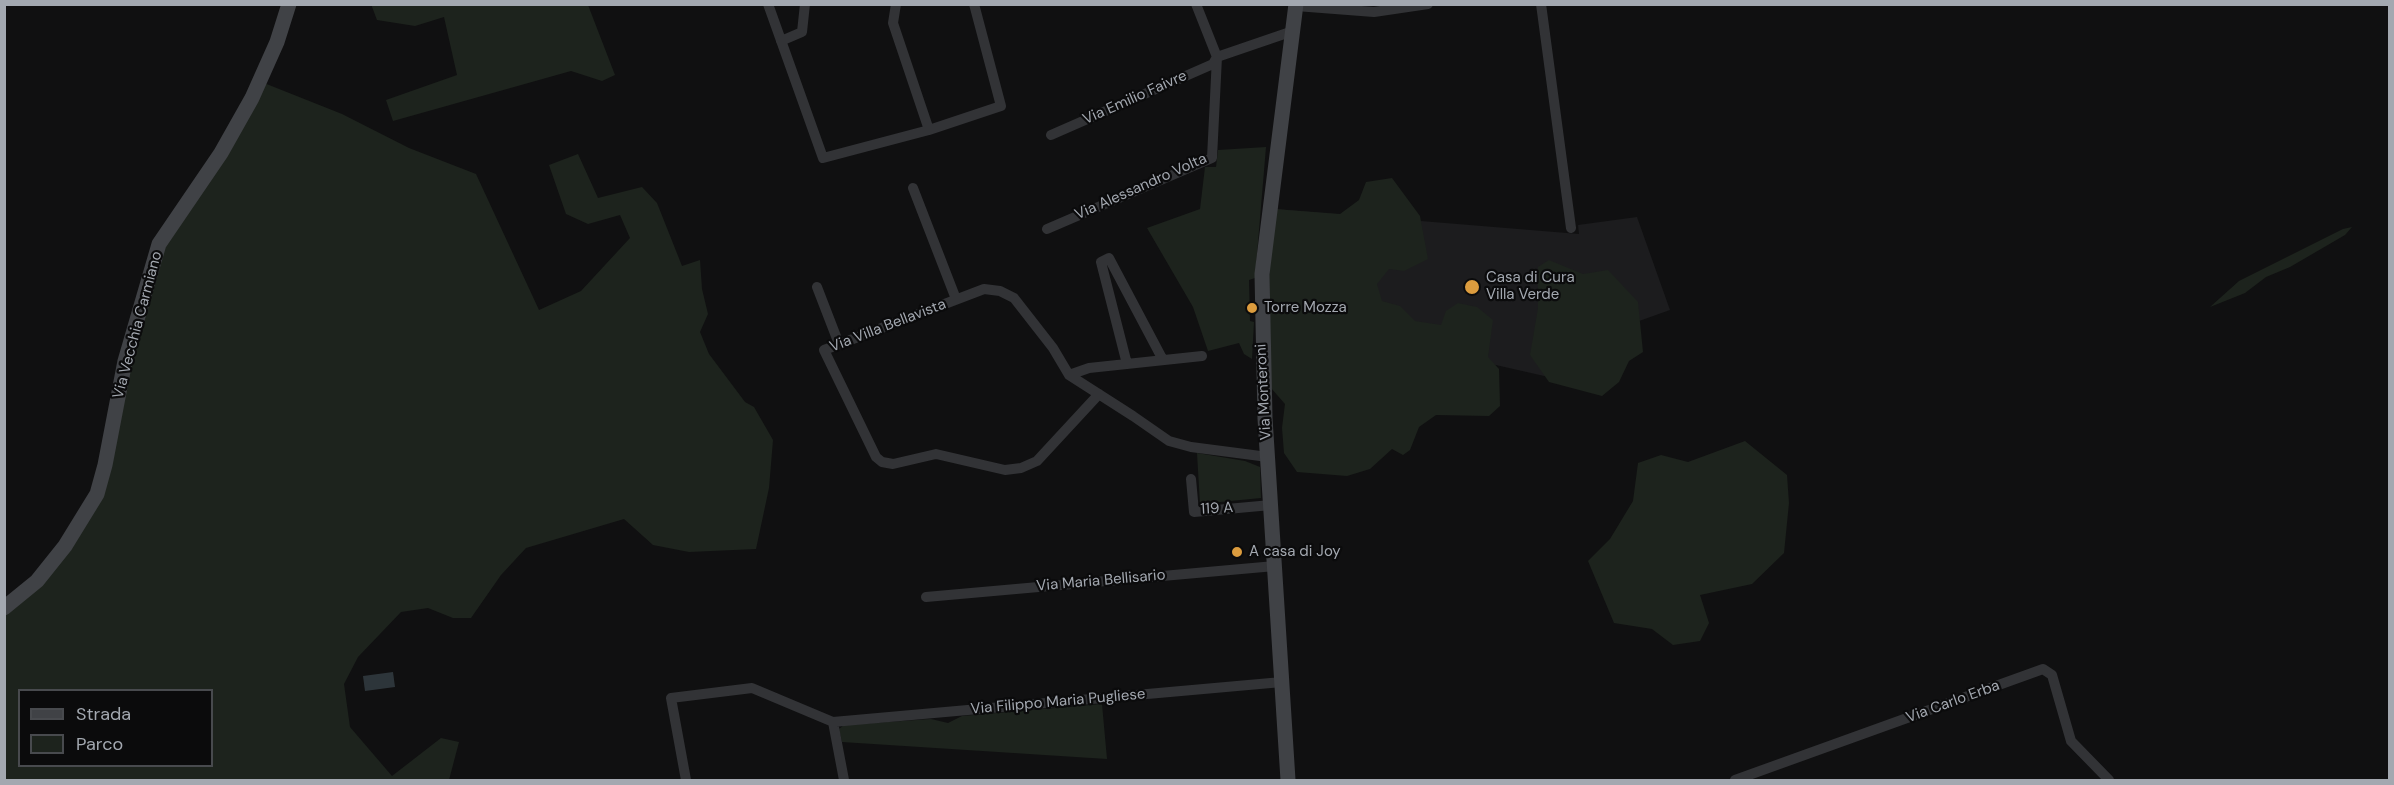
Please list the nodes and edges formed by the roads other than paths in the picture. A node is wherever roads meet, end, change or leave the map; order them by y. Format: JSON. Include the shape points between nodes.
{"nodes":[{"id":1,"x":289,"y":4,"type":"edge"},
{"id":2,"x":768,"y":4,"type":"edge"},
{"id":3,"x":805,"y":4,"type":"edge"},
{"id":4,"x":896,"y":4,"type":"edge"},
{"id":5,"x":974,"y":4,"type":"edge"},
{"id":6,"x":1196,"y":4,"type":"edge"},
{"id":7,"x":1428,"y":4,"type":"edge"},
{"id":8,"x":1541,"y":4,"type":"edge"},
{"id":9,"x":1296,"y":5,"type":"edge"},
{"id":10,"x":1375,"y":8,"type":"edge"},
{"id":11,"x":1293,"y":31,"type":"junction"},
{"id":12,"x":782,"y":42,"type":"junction"},
{"id":13,"x":1217,"y":57,"type":"junction"},
{"id":14,"x":929,"y":130,"type":"junction"},
{"id":15,"x":1051,"y":135,"type":"dead end"},
{"id":16,"x":913,"y":188,"type":"dead end"},
{"id":17,"x":1571,"y":228,"type":"dead end"},
{"id":18,"x":1047,"y":229,"type":"dead end"},
{"id":19,"x":817,"y":287,"type":"dead end"},
{"id":20,"x":956,"y":299,"type":"junction"},
{"id":21,"x":838,"y":344,"type":"junction"},
{"id":22,"x":1202,"y":357,"type":"dead end"},
{"id":23,"x":1163,"y":360,"type":"junction"},
{"id":24,"x":1127,"y":364,"type":"junction"},
{"id":25,"x":1069,"y":375,"type":"junction"},
{"id":26,"x":1099,"y":394,"type":"junction"},
{"id":27,"x":1268,"y":457,"type":"junction"},
{"id":28,"x":1191,"y":479,"type":"dead end"},
{"id":29,"x":1271,"y":505,"type":"junction"},
{"id":30,"x":1275,"y":566,"type":"junction"},
{"id":31,"x":926,"y":597,"type":"dead end"},
{"id":32,"x":4,"y":608,"type":"edge"},
{"id":33,"x":1282,"y":682,"type":"junction"},
{"id":34,"x":833,"y":722,"type":"junction"},
{"id":35,"x":686,"y":780,"type":"edge"},
{"id":36,"x":844,"y":780,"type":"edge"},
{"id":37,"x":1288,"y":780,"type":"edge"},
{"id":38,"x":1735,"y":780,"type":"edge"},
{"id":39,"x":2109,"y":780,"type":"edge"}],
"edges":[{"from":1,"to":32,"type":"main road","name":"Via Vecchia Carmiano","via":[[252,98],[221,153],[159,244],[125,361],[97,494],[65,546],[37,581]]},
{"from":2,"to":12,"type":"street"},
{"from":3,"to":12,"type":"street","via":[[802,32]]},
{"from":4,"to":14,"type":"street","via":[[892,23]]},
{"from":5,"to":14,"type":"street","via":[[1001,106]]},
{"from":6,"to":13,"type":"street"},
{"from":7,"to":10,"type":"street"},
{"from":8,"to":17,"type":"street"},
{"from":9,"to":10,"type":"street"},
{"from":9,"to":11,"type":"main road","name":"Via Monteroni"},
{"from":11,"to":13,"type":"street","name":"Via Emilio Faivre"},
{"from":11,"to":27,"type":"main road","name":"Via Monteroni","via":[[1262,274]]},
{"from":12,"to":14,"type":"street","via":[[823,158]]},
{"from":13,"to":15,"type":"street","name":"Via Emilio Faivre","via":[[1213,64]]},
{"from":13,"to":18,"type":"street","name":"Via Alessandro Volta","via":[[1212,158]]},
{"from":16,"to":20,"type":"street"},
{"from":19,"to":21,"type":"street"},
{"from":20,"to":21,"type":"street","name":"Via Villa Bellavista"},
{"from":20,"to":25,"type":"street","name":"Via Villa Bellavista","via":[[984,289],[1014,298]]},
{"from":21,"to":26,"type":"street","name":"Via Villa Bellavista","via":[[824,350],[876,458],[882,462],[893,464],[936,454],[1005,470],[1021,468],[1036,461]]},
{"from":22,"to":23,"type":"street"},
{"from":23,"to":24,"type":"street"},
{"from":23,"to":24,"type":"street","via":[[1108,258],[1101,262]]},
{"from":24,"to":25,"type":"street","via":[[1089,368]]},
{"from":25,"to":26,"type":"street","name":"Via Villa Bellavista"},
{"from":26,"to":27,"type":"street","name":"Via Villa Bellavista","via":[[1169,441]]},
{"from":27,"to":29,"type":"main road","name":"Via Monteroni"},
{"from":28,"to":29,"type":"street","name":"119 A","via":[[1194,512]]},
{"from":29,"to":30,"type":"main road","name":"Via Monteroni"},
{"from":30,"to":31,"type":"street","name":"Via Maria Bellisario"},
{"from":30,"to":33,"type":"main road","name":"Via Monteroni"},
{"from":33,"to":34,"type":"street","name":"Via Filippo Maria Pugliese"},
{"from":33,"to":37,"type":"main road","name":"Via Monteroni"},
{"from":34,"to":35,"type":"street","via":[[752,688],[671,698]]},
{"from":34,"to":36,"type":"street"},
{"from":38,"to":39,"type":"street","name":"Via Carlo Erba","via":[[2043,669],[2052,675],[2071,741]]}]}
